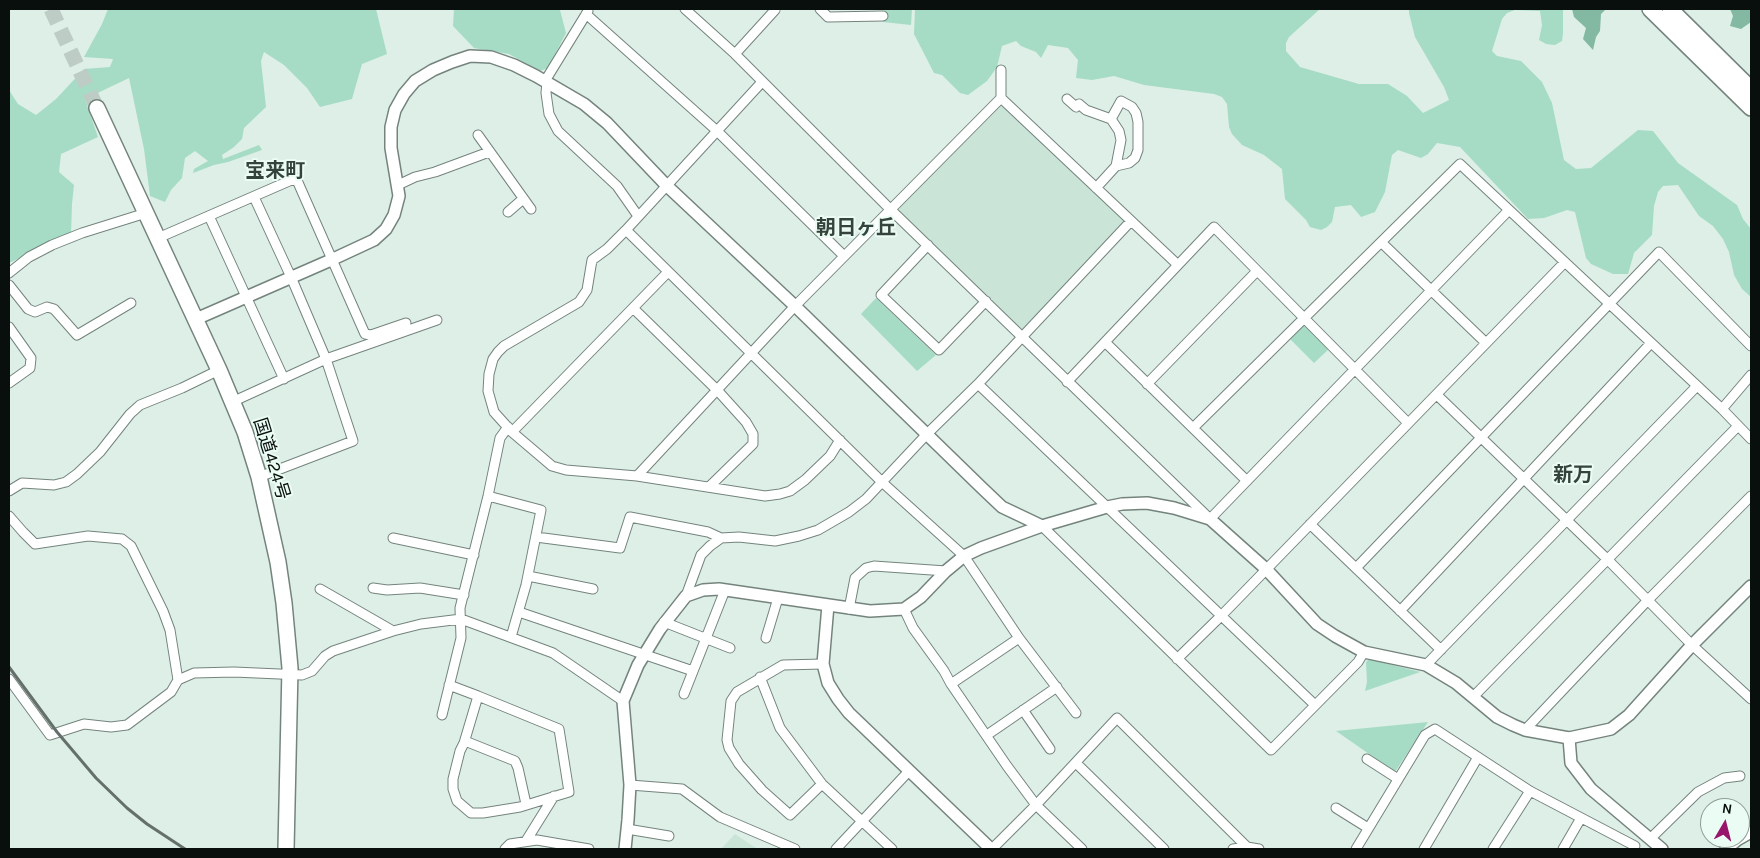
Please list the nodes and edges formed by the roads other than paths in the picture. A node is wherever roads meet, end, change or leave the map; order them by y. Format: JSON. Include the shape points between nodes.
{"nodes":[{"id":1,"x":685,"y":9,"type":"edge"},
{"id":2,"x":774,"y":9,"type":"edge"},
{"id":3,"x":820,"y":9,"type":"edge"},
{"id":4,"x":1650,"y":9,"type":"edge"},
{"id":5,"x":1670,"y":9,"type":"edge"},
{"id":6,"x":587,"y":11,"type":"edge"},
{"id":7,"x":884,"y":16,"type":"dead end"},
{"id":8,"x":735,"y":54,"type":"junction"},
{"id":9,"x":1001,"y":70,"type":"dead end"},
{"id":10,"x":546,"y":82,"type":"junction"},
{"id":11,"x":762,"y":82,"type":"junction"},
{"id":12,"x":1751,"y":88,"type":"edge"},
{"id":13,"x":1001,"y":98,"type":"junction"},
{"id":14,"x":1067,"y":99,"type":"dead end"},
{"id":15,"x":97,"y":108,"type":"tunnel mouth"},
{"id":16,"x":1751,"y":108,"type":"edge"},
{"id":17,"x":1111,"y":119,"type":"junction"},
{"id":18,"x":716,"y":130,"type":"junction"},
{"id":19,"x":478,"y":135,"type":"dead end"},
{"id":20,"x":489,"y":152,"type":"junction"},
{"id":21,"x":1116,"y":166,"type":"junction"},
{"id":22,"x":398,"y":185,"type":"junction"},
{"id":23,"x":666,"y":185,"type":"junction"},
{"id":24,"x":1096,"y":188,"type":"junction"},
{"id":25,"x":254,"y":197,"type":"junction"},
{"id":26,"x":523,"y":199,"type":"junction"},
{"id":27,"x":531,"y":209,"type":"dead end"},
{"id":28,"x":890,"y":209,"type":"junction"},
{"id":29,"x":1509,"y":210,"type":"junction"},
{"id":30,"x":508,"y":212,"type":"dead end"},
{"id":31,"x":146,"y":213,"type":"junction"},
{"id":32,"x":209,"y":216,"type":"junction"},
{"id":33,"x":638,"y":216,"type":"junction"},
{"id":34,"x":1131,"y":221,"type":"junction"},
{"id":35,"x":626,"y":230,"type":"junction"},
{"id":36,"x":158,"y":238,"type":"junction"},
{"id":37,"x":1380,"y":242,"type":"junction"},
{"id":38,"x":928,"y":246,"type":"junction"},
{"id":39,"x":844,"y":256,"type":"junction"},
{"id":40,"x":331,"y":260,"type":"junction"},
{"id":41,"x":1565,"y":262,"type":"junction"},
{"id":42,"x":1178,"y":265,"type":"junction"},
{"id":43,"x":1257,"y":271,"type":"junction"},
{"id":44,"x":668,"y":272,"type":"junction"},
{"id":45,"x":9,"y":273,"type":"edge"},
{"id":46,"x":291,"y":277,"type":"junction"},
{"id":47,"x":9,"y":285,"type":"edge"},
{"id":48,"x":1432,"y":290,"type":"junction"},
{"id":49,"x":246,"y":296,"type":"junction"},
{"id":50,"x":986,"y":301,"type":"junction"},
{"id":51,"x":131,"y":303,"type":"dead end"},
{"id":52,"x":1609,"y":304,"type":"junction"},
{"id":53,"x":795,"y":306,"type":"junction"},
{"id":54,"x":633,"y":308,"type":"junction"},
{"id":55,"x":1304,"y":318,"type":"junction"},
{"id":56,"x":196,"y":319,"type":"junction"},
{"id":57,"x":437,"y":320,"type":"dead end"},
{"id":58,"x":406,"y":322,"type":"dead end"},
{"id":59,"x":9,"y":328,"type":"edge"},
{"id":60,"x":1022,"y":336,"type":"junction"},
{"id":61,"x":1105,"y":342,"type":"junction"},
{"id":62,"x":1651,"y":342,"type":"junction"},
{"id":63,"x":1486,"y":343,"type":"junction"},
{"id":64,"x":1751,"y":346,"type":"edge"},
{"id":65,"x":751,"y":354,"type":"junction"},
{"id":66,"x":326,"y":360,"type":"junction"},
{"id":67,"x":1355,"y":369,"type":"junction"},
{"id":68,"x":219,"y":370,"type":"junction"},
{"id":69,"x":1751,"y":376,"type":"edge"},
{"id":70,"x":284,"y":379,"type":"junction"},
{"id":71,"x":1067,"y":382,"type":"junction"},
{"id":72,"x":9,"y":383,"type":"edge"},
{"id":73,"x":978,"y":384,"type":"junction"},
{"id":74,"x":1148,"y":384,"type":"junction"},
{"id":75,"x":1697,"y":386,"type":"junction"},
{"id":76,"x":718,"y":390,"type":"junction"},
{"id":77,"x":1437,"y":395,"type":"junction"},
{"id":78,"x":232,"y":402,"type":"junction"},
{"id":79,"x":1722,"y":409,"type":"junction"},
{"id":80,"x":1408,"y":423,"type":"junction"},
{"id":81,"x":1738,"y":426,"type":"junction"},
{"id":82,"x":1193,"y":428,"type":"junction"},
{"id":83,"x":510,"y":430,"type":"junction"},
{"id":84,"x":927,"y":434,"type":"junction"},
{"id":85,"x":1481,"y":439,"type":"junction"},
{"id":86,"x":1751,"y":439,"type":"edge"},
{"id":87,"x":840,"y":440,"type":"junction"},
{"id":88,"x":638,"y":476,"type":"junction"},
{"id":89,"x":259,"y":477,"type":"junction"},
{"id":90,"x":1524,"y":478,"type":"junction"},
{"id":91,"x":1247,"y":481,"type":"junction"},
{"id":92,"x":883,"y":483,"type":"junction"},
{"id":93,"x":709,"y":487,"type":"junction"},
{"id":94,"x":9,"y":491,"type":"edge"},
{"id":95,"x":488,"y":496,"type":"junction"},
{"id":96,"x":1751,"y":496,"type":"edge"},
{"id":97,"x":1107,"y":507,"type":"junction"},
{"id":98,"x":9,"y":516,"type":"edge"},
{"id":99,"x":1210,"y":519,"type":"junction"},
{"id":100,"x":1567,"y":520,"type":"junction"},
{"id":101,"x":1310,"y":524,"type":"junction"},
{"id":102,"x":1042,"y":526,"type":"junction"},
{"id":103,"x":536,"y":537,"type":"junction"},
{"id":104,"x":393,"y":538,"type":"dead end"},
{"id":105,"x":721,"y":538,"type":"junction"},
{"id":106,"x":474,"y":555,"type":"junction"},
{"id":107,"x":964,"y":556,"type":"junction"},
{"id":108,"x":1608,"y":560,"type":"junction"},
{"id":109,"x":1356,"y":568,"type":"junction"},
{"id":110,"x":1266,"y":569,"type":"junction"},
{"id":111,"x":946,"y":571,"type":"junction"},
{"id":112,"x":528,"y":576,"type":"junction"},
{"id":113,"x":1751,"y":586,"type":"edge"},
{"id":114,"x":373,"y":588,"type":"dead end"},
{"id":115,"x":320,"y":589,"type":"dead end"},
{"id":116,"x":593,"y":589,"type":"dead end"},
{"id":117,"x":725,"y":590,"type":"junction"},
{"id":118,"x":464,"y":595,"type":"junction"},
{"id":119,"x":686,"y":596,"type":"junction"},
{"id":120,"x":778,"y":598,"type":"junction"},
{"id":121,"x":1648,"y":600,"type":"junction"},
{"id":122,"x":828,"y":605,"type":"junction"},
{"id":123,"x":849,"y":609,"type":"junction"},
{"id":124,"x":904,"y":609,"type":"junction"},
{"id":125,"x":1400,"y":611,"type":"junction"},
{"id":126,"x":519,"y":612,"type":"junction"},
{"id":127,"x":1222,"y":614,"type":"junction"},
{"id":128,"x":461,"y":619,"type":"junction"},
{"id":129,"x":664,"y":622,"type":"junction"},
{"id":130,"x":393,"y":631,"type":"junction"},
{"id":131,"x":512,"y":637,"type":"junction"},
{"id":132,"x":706,"y":638,"type":"junction"},
{"id":133,"x":766,"y":638,"type":"dead end"},
{"id":134,"x":1019,"y":638,"type":"junction"},
{"id":135,"x":1692,"y":646,"type":"junction"},
{"id":136,"x":730,"y":648,"type":"dead end"},
{"id":137,"x":1441,"y":650,"type":"junction"},
{"id":138,"x":1364,"y":652,"type":"junction"},
{"id":139,"x":644,"y":654,"type":"junction"},
{"id":140,"x":1177,"y":659,"type":"junction"},
{"id":141,"x":823,"y":664,"type":"junction"},
{"id":142,"x":1426,"y":664,"type":"junction"},
{"id":143,"x":693,"y":671,"type":"junction"},
{"id":144,"x":290,"y":674,"type":"junction"},
{"id":145,"x":760,"y":677,"type":"junction"},
{"id":146,"x":9,"y":679,"type":"edge"},
{"id":147,"x":178,"y":680,"type":"junction"},
{"id":148,"x":951,"y":684,"type":"junction"},
{"id":149,"x":449,"y":685,"type":"junction"},
{"id":150,"x":1056,"y":687,"type":"junction"},
{"id":151,"x":684,"y":694,"type":"dead end"},
{"id":152,"x":478,"y":696,"type":"junction"},
{"id":153,"x":1473,"y":697,"type":"junction"},
{"id":154,"x":1751,"y":699,"type":"edge"},
{"id":155,"x":622,"y":701,"type":"junction"},
{"id":156,"x":1315,"y":705,"type":"junction"},
{"id":157,"x":1023,"y":710,"type":"junction"},
{"id":158,"x":1076,"y":713,"type":"dead end"},
{"id":159,"x":442,"y":715,"type":"dead end"},
{"id":160,"x":1525,"y":730,"type":"junction"},
{"id":161,"x":987,"y":735,"type":"junction"},
{"id":162,"x":1569,"y":738,"type":"junction"},
{"id":163,"x":465,"y":741,"type":"junction"},
{"id":164,"x":1050,"y":749,"type":"dead end"},
{"id":165,"x":1478,"y":757,"type":"junction"},
{"id":166,"x":1367,"y":759,"type":"dead end"},
{"id":167,"x":1076,"y":763,"type":"junction"},
{"id":168,"x":909,"y":771,"type":"junction"},
{"id":169,"x":1740,"y":776,"type":"dead end"},
{"id":170,"x":1398,"y":779,"type":"junction"},
{"id":171,"x":822,"y":784,"type":"junction"},
{"id":172,"x":630,"y":785,"type":"junction"},
{"id":173,"x":1530,"y":791,"type":"junction"},
{"id":174,"x":554,"y":796,"type":"junction"},
{"id":175,"x":526,"y":804,"type":"junction"},
{"id":176,"x":1036,"y":805,"type":"junction"},
{"id":177,"x":1336,"y":808,"type":"dead end"},
{"id":178,"x":1582,"y":818,"type":"junction"},
{"id":179,"x":861,"y":821,"type":"junction"},
{"id":180,"x":1368,"y":828,"type":"junction"},
{"id":181,"x":627,"y":829,"type":"junction"},
{"id":182,"x":1751,"y":832,"type":"edge"},
{"id":183,"x":669,"y":836,"type":"dead end"},
{"id":184,"x":1650,"y":839,"type":"junction"},
{"id":185,"x":526,"y":841,"type":"junction"},
{"id":186,"x":1247,"y":847,"type":"junction"},
{"id":187,"x":286,"y":849,"type":"edge"},
{"id":188,"x":505,"y":849,"type":"edge"},
{"id":189,"x":589,"y":849,"type":"edge"},
{"id":190,"x":625,"y":849,"type":"edge"},
{"id":191,"x":795,"y":849,"type":"edge"},
{"id":192,"x":836,"y":849,"type":"edge"},
{"id":193,"x":892,"y":849,"type":"edge"},
{"id":194,"x":992,"y":849,"type":"edge"},
{"id":195,"x":1082,"y":849,"type":"edge"},
{"id":196,"x":1164,"y":849,"type":"edge"},
{"id":197,"x":1233,"y":849,"type":"edge"},
{"id":198,"x":1259,"y":849,"type":"edge"},
{"id":199,"x":1356,"y":849,"type":"edge"},
{"id":200,"x":1424,"y":849,"type":"edge"},
{"id":201,"x":1493,"y":849,"type":"edge"},
{"id":202,"x":1562,"y":849,"type":"edge"},
{"id":203,"x":1633,"y":849,"type":"edge"},
{"id":204,"x":1662,"y":849,"type":"edge"},
{"id":205,"x":1726,"y":849,"type":"edge"}],
"edges":[{"from":1,"to":8,"type":"street"},
{"from":2,"to":8,"type":"street"},
{"from":3,"to":7,"type":"street","via":[[828,17]]},
{"from":4,"to":16,"type":"highway"},
{"from":5,"to":12,"type":"highway"},
{"from":6,"to":10,"type":"street"},
{"from":6,"to":18,"type":"street"},
{"from":8,"to":11,"type":"street"},
{"from":9,"to":13,"type":"street"},
{"from":10,"to":22,"type":"street","via":[[491,57],[470,56],[433,70],[415,81],[395,110],[391,127]]},
{"from":10,"to":23,"type":"street","via":[[584,104],[607,123]]},
{"from":10,"to":33,"type":"street","via":[[549,114],[558,131],[617,186]]},
{"from":11,"to":18,"type":"street"},
{"from":11,"to":28,"type":"street"},
{"from":13,"to":24,"type":"street"},
{"from":13,"to":28,"type":"street"},
{"from":14,"to":17,"type":"street","via":[[1076,107],[1078,104]]},
{"from":15,"to":31,"type":"highway","name":"国道424号"},
{"from":17,"to":21,"type":"street","via":[[1121,140]]},
{"from":17,"to":21,"type":"street","via":[[1121,102],[1132,108],[1138,122],[1135,158]]},
{"from":18,"to":23,"type":"street"},
{"from":18,"to":39,"type":"street"},
{"from":19,"to":20,"type":"street"},
{"from":20,"to":22,"type":"street"},
{"from":20,"to":26,"type":"street"},
{"from":21,"to":24,"type":"street"},
{"from":22,"to":40,"type":"street","via":[[394,215],[386,229],[374,240]]},
{"from":23,"to":33,"type":"street"},
{"from":23,"to":53,"type":"street"},
{"from":24,"to":34,"type":"street"},
{"from":25,"to":32,"type":"street"},
{"from":25,"to":40,"type":"street","via":[[296,178]]},
{"from":25,"to":46,"type":"street"},
{"from":26,"to":27,"type":"street"},
{"from":26,"to":30,"type":"street"},
{"from":28,"to":38,"type":"street"},
{"from":28,"to":39,"type":"street"},
{"from":29,"to":37,"type":"street","via":[[1460,164]]},
{"from":29,"to":41,"type":"street"},
{"from":29,"to":48,"type":"street"},
{"from":31,"to":36,"type":"highway","name":"国道424号"},
{"from":31,"to":45,"type":"street","via":[[52,244]]},
{"from":32,"to":36,"type":"street"},
{"from":32,"to":49,"type":"street"},
{"from":33,"to":35,"type":"street"},
{"from":34,"to":42,"type":"street"},
{"from":34,"to":60,"type":"street"},
{"from":35,"to":44,"type":"street"},
{"from":35,"to":83,"type":"street","via":[[592,260],[586,290],[579,302],[504,346],[493,359],[488,391],[494,412]]},
{"from":36,"to":56,"type":"highway","name":"国道424号"},
{"from":37,"to":48,"type":"street"},
{"from":37,"to":55,"type":"street"},
{"from":38,"to":50,"type":"street"},
{"from":38,"to":50,"type":"street","via":[[881,295],[940,350]]},
{"from":39,"to":53,"type":"street"},
{"from":40,"to":46,"type":"street"},
{"from":40,"to":58,"type":"street","via":[[365,334],[371,335]]},
{"from":41,"to":52,"type":"street"},
{"from":41,"to":63,"type":"street"},
{"from":42,"to":43,"type":"street","via":[[1214,227]]},
{"from":42,"to":61,"type":"street"},
{"from":43,"to":55,"type":"street"},
{"from":43,"to":74,"type":"street"},
{"from":44,"to":54,"type":"street"},
{"from":44,"to":65,"type":"street"},
{"from":46,"to":49,"type":"street"},
{"from":46,"to":66,"type":"street"},
{"from":47,"to":51,"type":"street","via":[[28,309],[35,312],[47,307],[54,309],[77,335]]},
{"from":48,"to":63,"type":"street"},
{"from":48,"to":67,"type":"street"},
{"from":49,"to":56,"type":"street"},
{"from":49,"to":70,"type":"street"},
{"from":50,"to":60,"type":"street"},
{"from":52,"to":62,"type":"street"},
{"from":52,"to":64,"type":"street","via":[[1659,252]]},
{"from":52,"to":85,"type":"street"},
{"from":53,"to":65,"type":"street"},
{"from":53,"to":84,"type":"street"},
{"from":54,"to":76,"type":"street"},
{"from":54,"to":83,"type":"street"},
{"from":55,"to":67,"type":"street"},
{"from":55,"to":82,"type":"street"},
{"from":56,"to":68,"type":"highway","name":"国道424号"},
{"from":57,"to":66,"type":"street"},
{"from":59,"to":72,"type":"street","via":[[31,358],[30,368]]},
{"from":60,"to":71,"type":"street"},
{"from":60,"to":73,"type":"street"},
{"from":61,"to":71,"type":"street"},
{"from":61,"to":74,"type":"street"},
{"from":62,"to":75,"type":"street"},
{"from":62,"to":90,"type":"street"},
{"from":63,"to":77,"type":"street"},
{"from":65,"to":76,"type":"street"},
{"from":65,"to":87,"type":"street"},
{"from":66,"to":70,"type":"street"},
{"from":66,"to":89,"type":"street","via":[[353,441]]},
{"from":67,"to":80,"type":"street"},
{"from":67,"to":91,"type":"street"},
{"from":68,"to":78,"type":"highway","name":"国道424号"},
{"from":68,"to":94,"type":"street","via":[[140,405],[100,452],[66,482],[54,485],[22,483]]},
{"from":69,"to":79,"type":"street"},
{"from":70,"to":78,"type":"street"},
{"from":71,"to":99,"type":"street"},
{"from":73,"to":84,"type":"street"},
{"from":73,"to":97,"type":"street"},
{"from":74,"to":82,"type":"street"},
{"from":75,"to":79,"type":"street"},
{"from":75,"to":100,"type":"street"},
{"from":76,"to":88,"type":"street"},
{"from":76,"to":93,"type":"street","via":[[754,434],[753,444]]},
{"from":77,"to":80,"type":"street"},
{"from":77,"to":85,"type":"street"},
{"from":78,"to":89,"type":"highway","name":"国道424号"},
{"from":79,"to":81,"type":"street"},
{"from":80,"to":101,"type":"street"},
{"from":81,"to":86,"type":"street"},
{"from":81,"to":108,"type":"street"},
{"from":82,"to":91,"type":"street"},
{"from":83,"to":88,"type":"street","via":[[552,466]]},
{"from":83,"to":95,"type":"street","via":[[500,438]]},
{"from":84,"to":92,"type":"street"},
{"from":84,"to":102,"type":"street","via":[[1002,507]]},
{"from":85,"to":90,"type":"street"},
{"from":85,"to":109,"type":"street"},
{"from":87,"to":92,"type":"street"},
{"from":87,"to":93,"type":"street","via":[[830,456],[790,491],[764,496]]},
{"from":88,"to":93,"type":"street"},
{"from":89,"to":144,"type":"highway","name":"国道424号","via":[[278,562]]},
{"from":90,"to":100,"type":"street"},
{"from":90,"to":125,"type":"street"},
{"from":91,"to":99,"type":"street"},
{"from":92,"to":105,"type":"street","via":[[849,512],[818,530],[775,540]]},
{"from":92,"to":107,"type":"street"},
{"from":95,"to":103,"type":"street","via":[[541,510]]},
{"from":95,"to":106,"type":"street"},
{"from":96,"to":121,"type":"street"},
{"from":97,"to":99,"type":"street","via":[[1147,503]]},
{"from":97,"to":102,"type":"street"},
{"from":97,"to":127,"type":"street"},
{"from":98,"to":147,"type":"street","via":[[35,544],[88,536],[122,539],[131,546],[170,630]]},
{"from":99,"to":110,"type":"street"},
{"from":100,"to":108,"type":"street"},
{"from":100,"to":137,"type":"street"},
{"from":101,"to":109,"type":"street"},
{"from":101,"to":110,"type":"street"},
{"from":102,"to":107,"type":"street"},
{"from":102,"to":140,"type":"street"},
{"from":103,"to":105,"type":"street","via":[[620,548],[630,517],[708,532]]},
{"from":103,"to":112,"type":"street"},
{"from":104,"to":106,"type":"street"},
{"from":105,"to":119,"type":"street","via":[[701,555]]},
{"from":106,"to":118,"type":"street"},
{"from":107,"to":111,"type":"street"},
{"from":107,"to":134,"type":"street"},
{"from":108,"to":121,"type":"street"},
{"from":108,"to":153,"type":"street"},
{"from":109,"to":125,"type":"street"},
{"from":110,"to":127,"type":"street"},
{"from":110,"to":138,"type":"street","via":[[1317,624]]},
{"from":111,"to":123,"type":"street","via":[[866,568],[855,578]]},
{"from":111,"to":124,"type":"street","via":[[921,597]]},
{"from":112,"to":116,"type":"street"},
{"from":112,"to":126,"type":"street"},
{"from":113,"to":135,"type":"street"},
{"from":114,"to":118,"type":"street","via":[[420,588]]},
{"from":115,"to":130,"type":"street"},
{"from":117,"to":119,"type":"street","via":[[703,590]]},
{"from":117,"to":120,"type":"street"},
{"from":117,"to":132,"type":"street"},
{"from":118,"to":128,"type":"street"},
{"from":119,"to":129,"type":"street"},
{"from":120,"to":122,"type":"street"},
{"from":120,"to":133,"type":"street"},
{"from":121,"to":135,"type":"street"},
{"from":121,"to":160,"type":"street"},
{"from":122,"to":123,"type":"street"},
{"from":122,"to":141,"type":"street"},
{"from":123,"to":124,"type":"street"},
{"from":124,"to":148,"type":"street"},
{"from":125,"to":137,"type":"street"},
{"from":126,"to":131,"type":"street"},
{"from":126,"to":139,"type":"street"},
{"from":127,"to":140,"type":"street"},
{"from":127,"to":156,"type":"street"},
{"from":128,"to":130,"type":"street"},
{"from":128,"to":131,"type":"street"},
{"from":128,"to":149,"type":"street","via":[[461,638]]},
{"from":129,"to":132,"type":"street"},
{"from":129,"to":139,"type":"street"},
{"from":130,"to":144,"type":"street","via":[[333,650],[312,671]]},
{"from":131,"to":155,"type":"street","via":[[553,653]]},
{"from":132,"to":136,"type":"street"},
{"from":132,"to":143,"type":"street"},
{"from":134,"to":148,"type":"street"},
{"from":134,"to":150,"type":"street"},
{"from":135,"to":154,"type":"street"},
{"from":135,"to":162,"type":"street","via":[[1629,715],[1611,729]]},
{"from":137,"to":142,"type":"street"},
{"from":138,"to":142,"type":"street"},
{"from":138,"to":156,"type":"street"},
{"from":139,"to":143,"type":"street"},
{"from":139,"to":155,"type":"street"},
{"from":140,"to":156,"type":"street","via":[[1271,750]]},
{"from":141,"to":145,"type":"street","via":[[783,665]]},
{"from":141,"to":168,"type":"street","via":[[828,683],[849,713]]},
{"from":142,"to":153,"type":"street"},
{"from":143,"to":151,"type":"street"},
{"from":144,"to":147,"type":"street","via":[[194,674]]},
{"from":144,"to":187,"type":"highway","name":"国道424号"},
{"from":145,"to":171,"type":"street","via":[[780,728]]},
{"from":145,"to":171,"type":"street","via":[[737,692],[731,701],[729,748],[762,790],[790,815]]},
{"from":146,"to":147,"type":"street","via":[[50,735],[84,724],[127,725],[171,692]]},
{"from":148,"to":161,"type":"street"},
{"from":149,"to":152,"type":"street"},
{"from":149,"to":159,"type":"street"},
{"from":150,"to":157,"type":"street"},
{"from":150,"to":158,"type":"street"},
{"from":152,"to":163,"type":"street"},
{"from":152,"to":174,"type":"street","via":[[559,729],[569,792]]},
{"from":153,"to":160,"type":"street","via":[[1497,716]]},
{"from":155,"to":172,"type":"street"},
{"from":157,"to":161,"type":"street"},
{"from":157,"to":164,"type":"street"},
{"from":160,"to":162,"type":"street"},
{"from":161,"to":176,"type":"street"},
{"from":162,"to":184,"type":"street","via":[[1572,763],[1591,789]]},
{"from":163,"to":175,"type":"street","via":[[515,761]]},
{"from":163,"to":175,"type":"street","via":[[453,779],[457,801],[472,813]]},
{"from":165,"to":170,"type":"street","via":[[1435,729],[1425,735]]},
{"from":165,"to":173,"type":"street"},
{"from":165,"to":200,"type":"street"},
{"from":166,"to":170,"type":"street"},
{"from":167,"to":176,"type":"street"},
{"from":167,"to":186,"type":"street","via":[[1117,718]]},
{"from":167,"to":196,"type":"street"},
{"from":168,"to":179,"type":"street"},
{"from":168,"to":194,"type":"street"},
{"from":169,"to":184,"type":"street","via":[[1724,778],[1698,792]]},
{"from":170,"to":180,"type":"street"},
{"from":171,"to":179,"type":"street"},
{"from":172,"to":181,"type":"street"},
{"from":172,"to":191,"type":"street","via":[[682,789],[720,817]]},
{"from":173,"to":178,"type":"street"},
{"from":173,"to":201,"type":"street"},
{"from":174,"to":175,"type":"street"},
{"from":174,"to":185,"type":"street"},
{"from":176,"to":194,"type":"street"},
{"from":176,"to":195,"type":"street"},
{"from":177,"to":180,"type":"street"},
{"from":178,"to":202,"type":"street"},
{"from":178,"to":203,"type":"street","via":[[1635,846]]},
{"from":179,"to":192,"type":"street"},
{"from":179,"to":193,"type":"street"},
{"from":180,"to":199,"type":"street"},
{"from":181,"to":183,"type":"street"},
{"from":181,"to":190,"type":"street"},
{"from":182,"to":205,"type":"street"},
{"from":184,"to":204,"type":"street"},
{"from":185,"to":188,"type":"street","via":[[510,844]]},
{"from":185,"to":189,"type":"street"},
{"from":186,"to":197,"type":"street"},
{"from":186,"to":198,"type":"street"}]}
